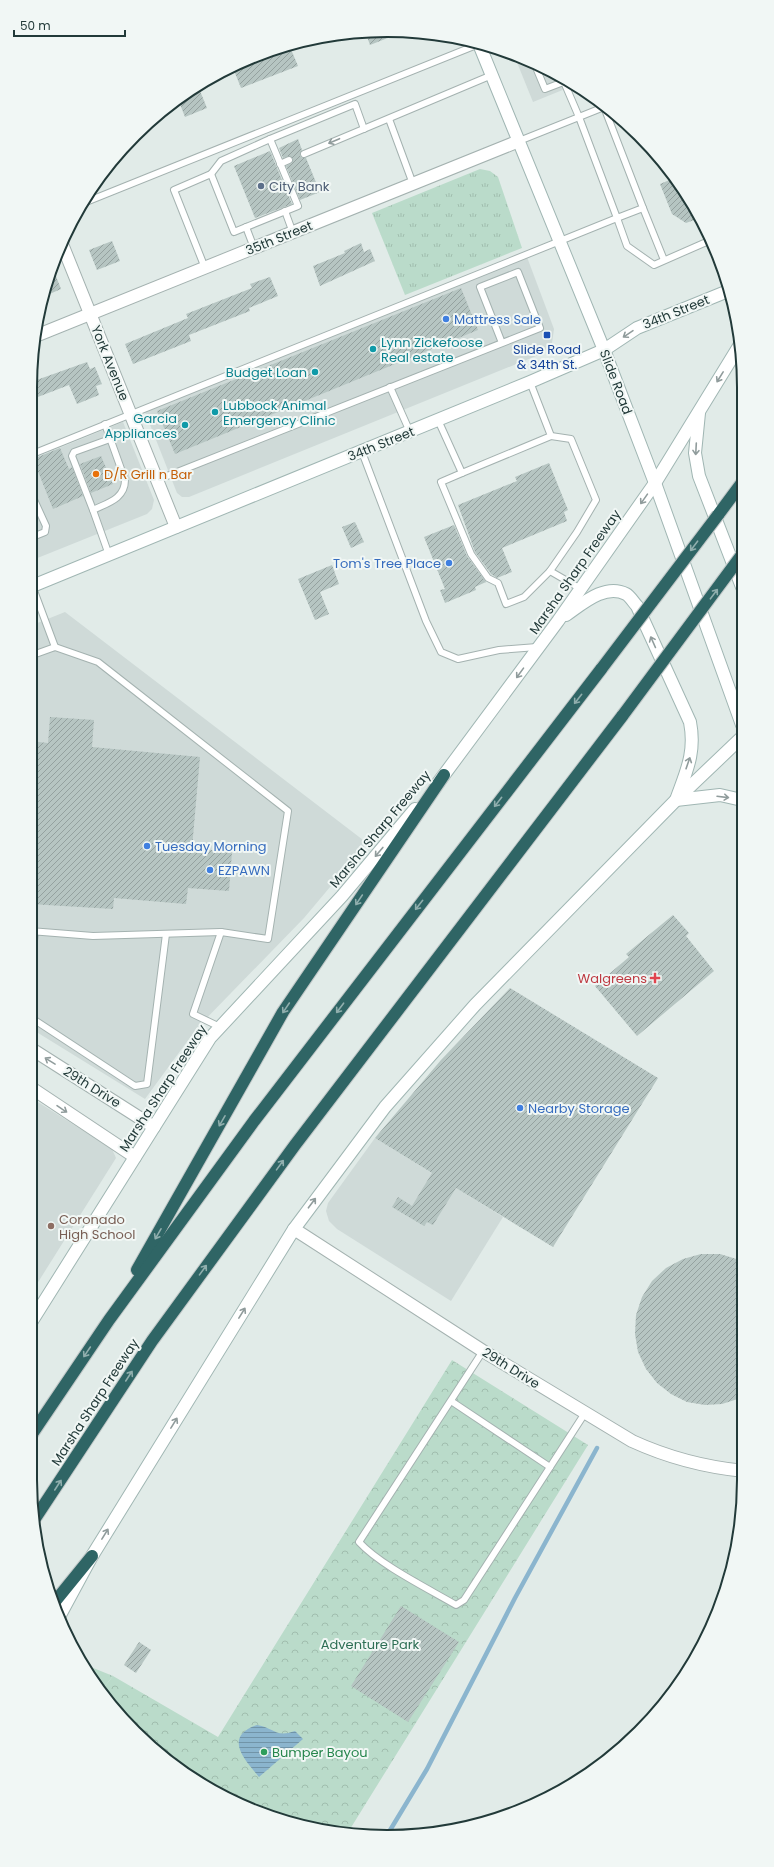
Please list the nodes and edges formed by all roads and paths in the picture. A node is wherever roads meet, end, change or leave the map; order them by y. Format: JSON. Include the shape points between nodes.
{"nodes":[{"id":1,"x":471,"y":47,"type":"edge"},
{"id":2,"x":482,"y":50,"type":"edge"},
{"id":3,"x":538,"y":71,"type":"edge"},
{"id":4,"x":492,"y":75,"type":"junction"},
{"id":5,"x":560,"y":83,"type":"edge"},
{"id":6,"x":567,"y":87,"type":"edge"},
{"id":7,"x":600,"y":109,"type":"edge"},
{"id":8,"x":607,"y":115,"type":"edge"},
{"id":9,"x":578,"y":117,"type":"junction"},
{"id":10,"x":389,"y":119,"type":"junction"},
{"id":11,"x":364,"y":128,"type":"junction"},
{"id":12,"x":270,"y":139,"type":"junction"},
{"id":13,"x":519,"y":141,"type":"junction"},
{"id":14,"x":304,"y":154,"type":"dead end"},
{"id":15,"x":289,"y":160,"type":"dead end"},
{"id":16,"x":280,"y":164,"type":"junction"},
{"id":17,"x":211,"y":174,"type":"junction"},
{"id":18,"x":413,"y":184,"type":"junction"},
{"id":19,"x":92,"y":200,"type":"edge"},
{"id":20,"x":643,"y":208,"type":"junction"},
{"id":21,"x":285,"y":211,"type":"junction"},
{"id":22,"x":617,"y":218,"type":"junction"},
{"id":23,"x":246,"y":227,"type":"junction"},
{"id":24,"x":293,"y":233,"type":"junction"},
{"id":25,"x":560,"y":241,"type":"junction"},
{"id":26,"x":705,"y":242,"type":"edge"},
{"id":27,"x":254,"y":248,"type":"junction"},
{"id":28,"x":65,"y":251,"type":"edge"},
{"id":29,"x":664,"y":260,"type":"junction"},
{"id":30,"x":206,"y":268,"type":"junction"},
{"id":31,"x":724,"y":293,"type":"edge"},
{"id":32,"x":90,"y":314,"type":"junction"},
{"id":33,"x":41,"y":335,"type":"edge"},
{"id":34,"x":502,"y":343,"type":"junction"},
{"id":35,"x":604,"y":350,"type":"junction"},
{"id":36,"x":735,"y":353,"type":"edge"},
{"id":37,"x":530,"y":382,"type":"junction"},
{"id":38,"x":390,"y":387,"type":"junction"},
{"id":39,"x":700,"y":410,"type":"junction"},
{"id":40,"x":130,"y":414,"type":"junction"},
{"id":41,"x":438,"y":420,"type":"junction"},
{"id":42,"x":105,"y":424,"type":"junction"},
{"id":43,"x":410,"y":432,"type":"junction"},
{"id":44,"x":552,"y":436,"type":"junction"},
{"id":45,"x":110,"y":439,"type":"junction"},
{"id":46,"x":37,"y":452,"type":"edge"},
{"id":47,"x":362,"y":452,"type":"junction"},
{"id":48,"x":462,"y":473,"type":"junction"},
{"id":49,"x":157,"y":480,"type":"junction"},
{"id":50,"x":655,"y":482,"type":"junction"},
{"id":51,"x":737,"y":489,"type":"edge"},
{"id":52,"x":37,"y":506,"type":"edge"},
{"id":53,"x":93,"y":510,"type":"junction"},
{"id":54,"x":176,"y":527,"type":"junction"},
{"id":55,"x":37,"y":535,"type":"edge"},
{"id":56,"x":109,"y":554,"type":"junction"},
{"id":57,"x":737,"y":563,"type":"edge"},
{"id":58,"x":550,"y":571,"type":"junction"},
{"id":59,"x":737,"y":574,"type":"edge"},
{"id":60,"x":37,"y":582,"type":"edge"},
{"id":61,"x":581,"y":589,"type":"junction"},
{"id":62,"x":37,"y":600,"type":"edge"},
{"id":63,"x":558,"y":621,"type":"junction"},
{"id":64,"x":55,"y":647,"type":"junction"},
{"id":65,"x":539,"y":647,"type":"junction"},
{"id":66,"x":37,"y":653,"type":"edge"},
{"id":67,"x":737,"y":711,"type":"edge"},
{"id":68,"x":737,"y":742,"type":"edge"},
{"id":69,"x":444,"y":776,"type":"junction"},
{"id":70,"x":737,"y":799,"type":"edge"},
{"id":71,"x":676,"y":800,"type":"junction"},
{"id":72,"x":37,"y":931,"type":"edge"},
{"id":73,"x":221,"y":932,"type":"junction"},
{"id":74,"x":166,"y":934,"type":"junction"},
{"id":75,"x":37,"y":1022,"type":"edge"},
{"id":76,"x":220,"y":1027,"type":"junction"},
{"id":77,"x":37,"y":1052,"type":"edge"},
{"id":78,"x":37,"y":1092,"type":"edge"},
{"id":79,"x":154,"y":1127,"type":"junction"},
{"id":80,"x":135,"y":1157,"type":"junction"},
{"id":81,"x":294,"y":1229,"type":"junction"},
{"id":82,"x":37,"y":1313,"type":"edge"},
{"id":83,"x":109,"y":1320,"type":"junction"},
{"id":84,"x":484,"y":1350,"type":"junction"},
{"id":85,"x":451,"y":1401,"type":"junction"},
{"id":86,"x":585,"y":1413,"type":"junction"},
{"id":87,"x":37,"y":1427,"type":"edge"},
{"id":88,"x":550,"y":1467,"type":"junction"},
{"id":89,"x":737,"y":1470,"type":"edge"},
{"id":90,"x":39,"y":1513,"type":"edge"},
{"id":91,"x":92,"y":1556,"type":"junction"},
{"id":92,"x":58,"y":1598,"type":"edge"},
{"id":93,"x":63,"y":1610,"type":"edge"}],
"edges":[{"from":1,"to":19,"type":"lane"},
{"from":2,"to":4,"type":"main road","name":"Slide Road"},
{"from":3,"to":5,"type":"lane","via":[[545,89]]},
{"from":4,"to":10,"type":"lane"},
{"from":4,"to":13,"type":"main road","name":"Slide Road"},
{"from":6,"to":9,"type":"lane"},
{"from":7,"to":9,"type":"lane"},
{"from":8,"to":20,"type":"lane"},
{"from":9,"to":13,"type":"lane"},
{"from":9,"to":22,"type":"lane"},
{"from":10,"to":11,"type":"lane"},
{"from":10,"to":18,"type":"lane"},
{"from":11,"to":12,"type":"lane","via":[[355,104]]},
{"from":11,"to":14,"type":"lane","one_way":true},
{"from":12,"to":16,"type":"lane"},
{"from":12,"to":17,"type":"lane","via":[[221,161]]},
{"from":13,"to":18,"type":"main road","name":"35th Street"},
{"from":13,"to":25,"type":"main road","name":"Slide Road"},
{"from":15,"to":16,"type":"lane"},
{"from":16,"to":21,"type":"lane","via":[[298,206]]},
{"from":17,"to":23,"type":"lane","via":[[234,232]]},
{"from":17,"to":30,"type":"lane","via":[[174,190]]},
{"from":18,"to":24,"type":"main road","name":"35th Street"},
{"from":20,"to":22,"type":"lane"},
{"from":20,"to":29,"type":"lane"},
{"from":21,"to":23,"type":"lane"},
{"from":21,"to":24,"type":"lane"},
{"from":22,"to":25,"type":"lane"},
{"from":22,"to":29,"type":"lane","via":[[628,246],[654,265]]},
{"from":23,"to":27,"type":"lane"},
{"from":24,"to":27,"type":"main road","name":"35th Street"},
{"from":25,"to":35,"type":"main road","name":"Slide Road"},
{"from":25,"to":40,"type":"lane"},
{"from":26,"to":29,"type":"lane"},
{"from":27,"to":30,"type":"main road","name":"35th Street"},
{"from":28,"to":32,"type":"main road","name":"York Avenue"},
{"from":30,"to":32,"type":"main road","name":"35th Street"},
{"from":31,"to":35,"type":"main road","name":"34th Street","one_way":true,"via":[[637,328]]},
{"from":32,"to":33,"type":"main road","name":"35th Street"},
{"from":32,"to":40,"type":"main road","name":"York Avenue"},
{"from":34,"to":34,"type":"lane","via":[[480,287],[518,272],[540,328]]},
{"from":34,"to":38,"type":"lane"},
{"from":35,"to":37,"type":"main road","name":"34th Street"},
{"from":35,"to":50,"type":"main road","name":"Slide Road"},
{"from":36,"to":39,"type":"main road","name":"Marsha Sharp Freeway","one_way":true},
{"from":37,"to":41,"type":"main road","name":"34th Street"},
{"from":37,"to":44,"type":"lane"},
{"from":38,"to":43,"type":"lane"},
{"from":38,"to":49,"type":"lane"},
{"from":39,"to":50,"type":"main road","name":"Marsha Sharp Freeway"},
{"from":39,"to":59,"type":"main road","one_way":true,"via":[[695,453],[698,476]]},
{"from":40,"to":42,"type":"lane"},
{"from":40,"to":49,"type":"main road","name":"York Avenue"},
{"from":41,"to":43,"type":"main road","name":"34th Street"},
{"from":41,"to":48,"type":"lane"},
{"from":42,"to":45,"type":"lane"},
{"from":42,"to":46,"type":"lane"},
{"from":43,"to":47,"type":"main road","name":"34th Street"},
{"from":44,"to":48,"type":"lane"},
{"from":44,"to":58,"type":"lane","via":[[571,439],[596,500]]},
{"from":45,"to":53,"type":"lane","via":[[125,480],[125,488],[118,498]]},
{"from":45,"to":53,"type":"lane","via":[[74,452],[72,456]]},
{"from":47,"to":54,"type":"main road","name":"34th Street"},
{"from":47,"to":65,"type":"lane","via":[[426,621],[441,652],[458,659],[498,650]]},
{"from":48,"to":58,"type":"lane","via":[[441,482],[471,554],[488,578],[498,583],[506,604],[524,597]]},
{"from":49,"to":54,"type":"main road","name":"York Avenue"},
{"from":50,"to":61,"type":"main road","name":"Marsha Sharp Freeway","one_way":true},
{"from":50,"to":67,"type":"main road","name":"Slide Road"},
{"from":51,"to":83,"type":"highway","one_way":true,"bridge":true,"via":[[259,1115]]},
{"from":52,"to":55,"type":"lane","via":[[46,526],[45,532]]},
{"from":53,"to":56,"type":"lane"},
{"from":54,"to":56,"type":"main road","name":"34th Street"},
{"from":56,"to":60,"type":"main road","name":"34th Street"},
{"from":90,"to":57,"type":"highway","name":"Marsha Sharp Freeway","one_way":true,"bridge":true,"via":[[152,1341],[294,1145]]},
{"from":58,"to":61,"type":"lane"},
{"from":61,"to":63,"type":"main road","name":"Marsha Sharp Freeway"},
{"from":62,"to":64,"type":"lane"},
{"from":63,"to":65,"type":"main road","name":"Marsha Sharp Freeway"},
{"from":71,"to":63,"type":"main road","one_way":true,"via":[[691,757],[693,739],[690,722],[637,606],[626,594],[598,593]]},
{"from":64,"to":66,"type":"lane"},
{"from":64,"to":73,"type":"lane","via":[[98,662],[288,811],[268,940]]},
{"from":65,"to":69,"type":"main road","name":"Marsha Sharp Freeway","one_way":true},
{"from":68,"to":71,"type":"main road"},
{"from":69,"to":76,"type":"main road","name":"Marsha Sharp Freeway","one_way":true,"via":[[342,896]]},
{"from":69,"to":83,"type":"highway","one_way":true,"via":[[283,1012]]},
{"from":71,"to":70,"type":"main road","one_way":true,"via":[[720,795]]},
{"from":81,"to":71,"type":"main road","one_way":true,"via":[[385,1107],[455,1028]]},
{"from":72,"to":74,"type":"lane","via":[[94,936]]},
{"from":73,"to":74,"type":"lane"},
{"from":73,"to":76,"type":"lane","via":[[193,1014]]},
{"from":74,"to":75,"type":"lane","via":[[147,1084],[135,1086]]},
{"from":76,"to":79,"type":"main road","name":"Marsha Sharp Freeway","via":[[210,1038]]},
{"from":79,"to":77,"type":"main road","name":"29th Drive","one_way":true},
{"from":78,"to":80,"type":"main road","one_way":true},
{"from":79,"to":80,"type":"main road","name":"Marsha Sharp Freeway"},
{"from":80,"to":82,"type":"main road","name":"Marsha Sharp Freeway"},
{"from":81,"to":84,"type":"main road","name":"29th Drive"},
{"from":91,"to":81,"type":"main road","one_way":true},
{"from":83,"to":87,"type":"highway","one_way":true},
{"from":84,"to":85,"type":"lane"},
{"from":84,"to":86,"type":"main road","name":"29th Drive"},
{"from":85,"to":88,"type":"lane"},
{"from":85,"to":88,"type":"lane","via":[[359,1542],[368,1552],[456,1606],[464,1600]]},
{"from":86,"to":88,"type":"lane"},
{"from":86,"to":89,"type":"main road","name":"29th Drive","via":[[658,1453],[711,1468]]},
{"from":91,"to":92,"type":"highway"},
{"from":91,"to":93,"type":"main road"}]}
